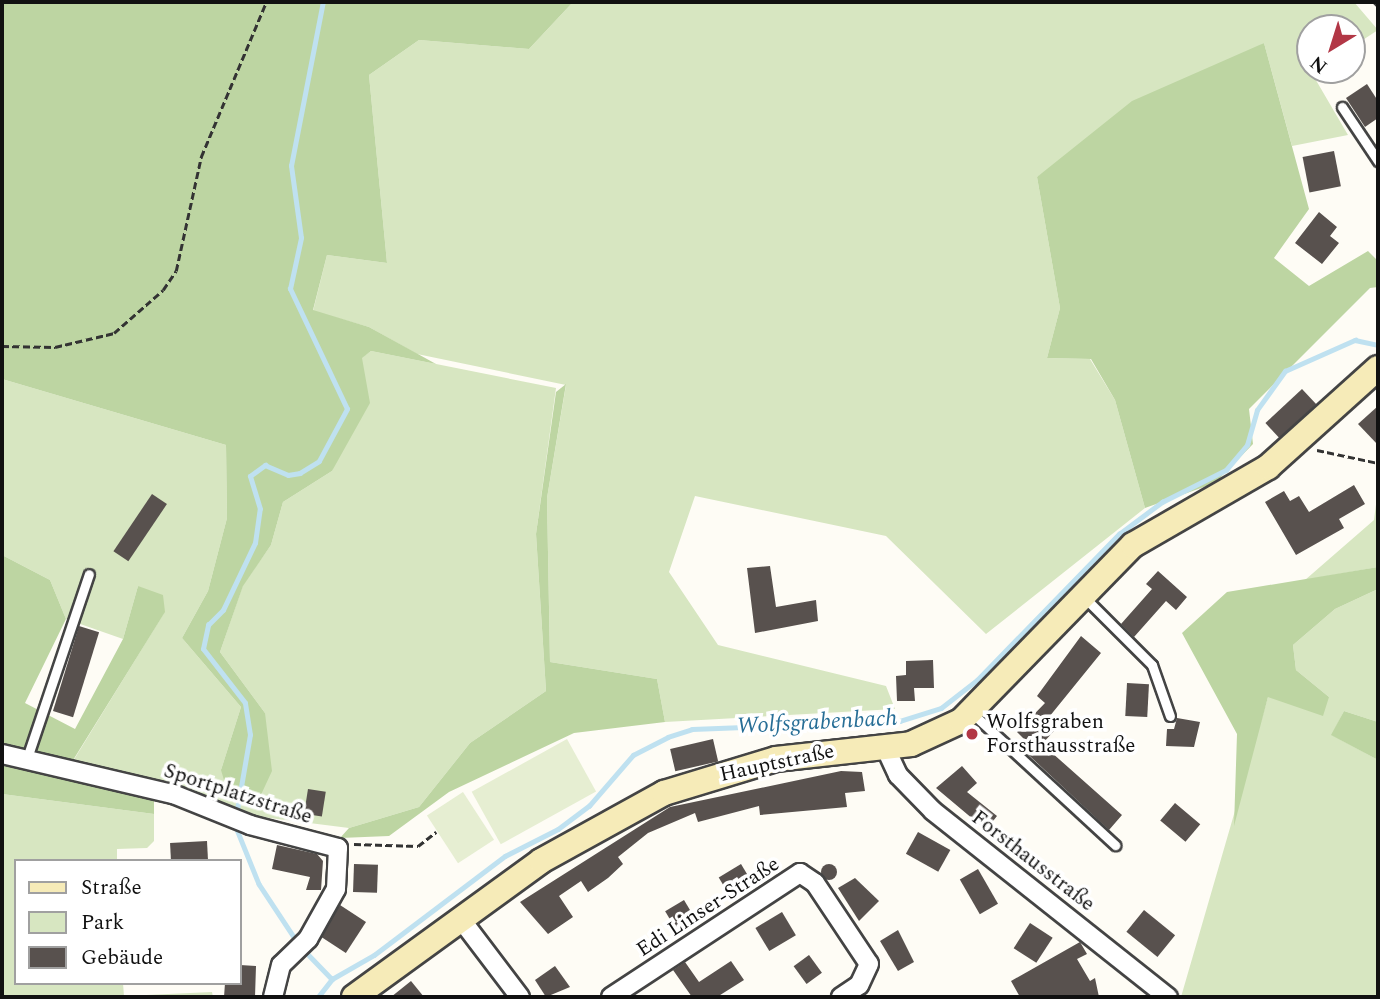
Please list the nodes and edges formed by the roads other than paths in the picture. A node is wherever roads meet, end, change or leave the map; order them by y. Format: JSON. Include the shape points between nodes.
{"nodes":[{"id":1,"x":1342,"y":107,"type":"dead end"},
{"id":2,"x":1378,"y":161,"type":"edge"},
{"id":3,"x":1378,"y":368,"type":"edge"},
{"id":4,"x":89,"y":574,"type":"dead end"},
{"id":5,"x":1083,"y":596,"type":"junction"},
{"id":6,"x":972,"y":713,"type":"junction"},
{"id":7,"x":1170,"y":716,"type":"dead end"},
{"id":8,"x":885,"y":747,"type":"junction"},
{"id":9,"x":2,"y":754,"type":"edge"},
{"id":10,"x":26,"y":761,"type":"junction"},
{"id":11,"x":1115,"y":845,"type":"dead end"},
{"id":12,"x":460,"y":918,"type":"junction"},
{"id":13,"x":273,"y":997,"type":"edge"},
{"id":14,"x":354,"y":997,"type":"edge"},
{"id":15,"x":520,"y":997,"type":"edge"},
{"id":16,"x":611,"y":997,"type":"edge"},
{"id":17,"x":841,"y":997,"type":"edge"},
{"id":18,"x":1168,"y":997,"type":"edge"}],
"edges":[{"from":1,"to":2,"type":"lane"},
{"from":3,"to":5,"type":"main road","name":"Hauptstraße","via":[[1296,446],[1165,522]]},
{"from":4,"to":10,"type":"lane"},
{"from":5,"to":6,"type":"main road","name":"Hauptstraße"},
{"from":5,"to":7,"type":"lane","via":[[1152,665]]},
{"from":6,"to":8,"type":"main road","name":"Hauptstraße","via":[[934,736]]},
{"from":6,"to":11,"type":"lane"},
{"from":8,"to":12,"type":"main road","name":"Hauptstraße","via":[[776,759],[664,793],[551,855]]},
{"from":8,"to":18,"type":"street","name":"Forsthausstraße","via":[[898,775],[933,811]]},
{"from":9,"to":10,"type":"street","name":"Sportplatzstraße"},
{"from":10,"to":13,"type":"street","name":"Sportplatzstraße","via":[[173,794],[250,825],[338,848],[336,889],[302,944],[281,965]]},
{"from":12,"to":14,"type":"main road","name":"Hauptstraße"},
{"from":12,"to":15,"type":"street"},
{"from":16,"to":17,"type":"street","name":"Edi Linser-Straße","via":[[800,873],[815,883],[869,964],[859,985]]}]}
